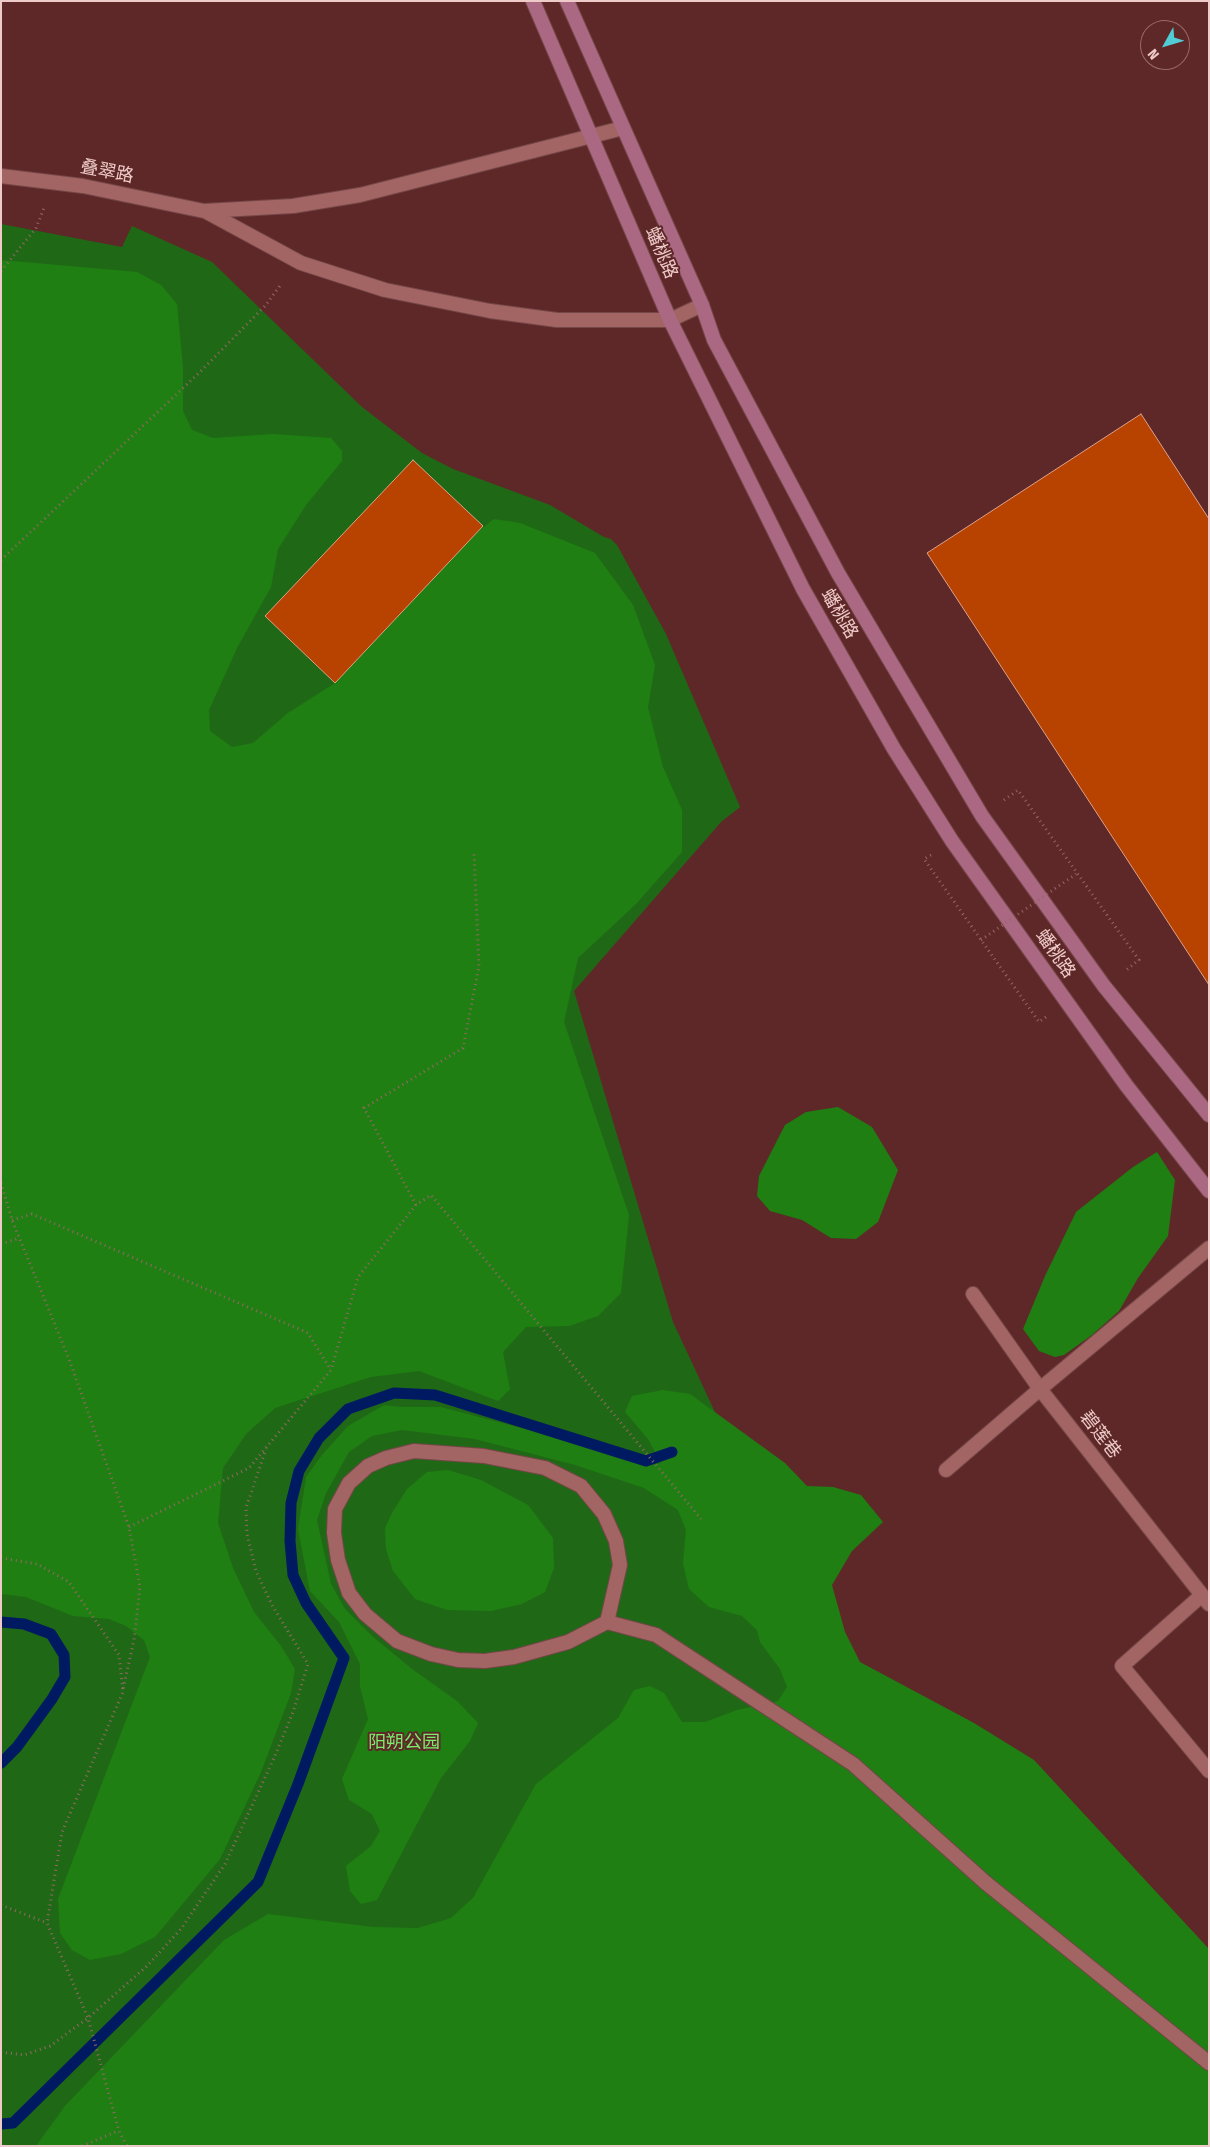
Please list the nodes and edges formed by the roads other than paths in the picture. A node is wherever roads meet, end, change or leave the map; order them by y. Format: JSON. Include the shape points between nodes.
{"nodes":[{"id":1,"x":533,"y":1,"type":"edge"},
{"id":2,"x":568,"y":1,"type":"edge"},
{"id":3,"x":623,"y":128,"type":"junction"},
{"id":4,"x":590,"y":137,"type":"junction"},
{"id":5,"x":1,"y":176,"type":"edge"},
{"id":6,"x":204,"y":211,"type":"junction"},
{"id":7,"x":702,"y":305,"type":"junction"},
{"id":8,"x":670,"y":320,"type":"junction"},
{"id":9,"x":1209,"y":1115,"type":"edge"},
{"id":10,"x":1209,"y":1191,"type":"edge"},
{"id":11,"x":1209,"y":1248,"type":"edge"},
{"id":12,"x":973,"y":1294,"type":"dead end"},
{"id":13,"x":1040,"y":1389,"type":"junction"},
{"id":14,"x":946,"y":1470,"type":"dead end"},
{"id":15,"x":1205,"y":1600,"type":"edge"},
{"id":16,"x":607,"y":1622,"type":"junction"},
{"id":17,"x":1209,"y":1772,"type":"edge"},
{"id":18,"x":1209,"y":2063,"type":"edge"}],
"edges":[{"from":1,"to":4,"type":"main road","name":"蟠桃路"},
{"from":2,"to":3,"type":"main road","name":"蟠桃路"},
{"from":3,"to":4,"type":"street"},
{"from":3,"to":7,"type":"main road","name":"蟠桃路"},
{"from":4,"to":6,"type":"street","via":[[360,195],[293,206]]},
{"from":4,"to":8,"type":"main road","name":"蟠桃路"},
{"from":5,"to":6,"type":"street","name":"叠翠路","via":[[83,186]]},
{"from":6,"to":8,"type":"street","via":[[301,263],[385,290],[490,311],[557,320]]},
{"from":7,"to":8,"type":"street"},
{"from":7,"to":9,"type":"main road","name":"蟠桃路","via":[[714,340],[838,573],[982,816],[1104,986]]},
{"from":8,"to":10,"type":"main road","name":"蟠桃路","via":[[803,588],[894,749],[952,841],[1067,1003]]},
{"from":11,"to":13,"type":"street"},
{"from":12,"to":13,"type":"street","name":"碧莲巷"},
{"from":13,"to":14,"type":"street"},
{"from":13,"to":15,"type":"street","name":"碧莲巷"},
{"from":15,"to":17,"type":"street","name":"碧莲巷","via":[[1122,1666]]},
{"from":16,"to":16,"type":"street","via":[[620,1565],[616,1541],[604,1514],[581,1486],[545,1468],[484,1456],[414,1451],[368,1466],[348,1483],[335,1509],[338,1560],[349,1593],[365,1614],[398,1641],[431,1654],[485,1661],[568,1642]]},
{"from":16,"to":18,"type":"street","via":[[656,1635],[853,1764],[986,1883]]}]}
